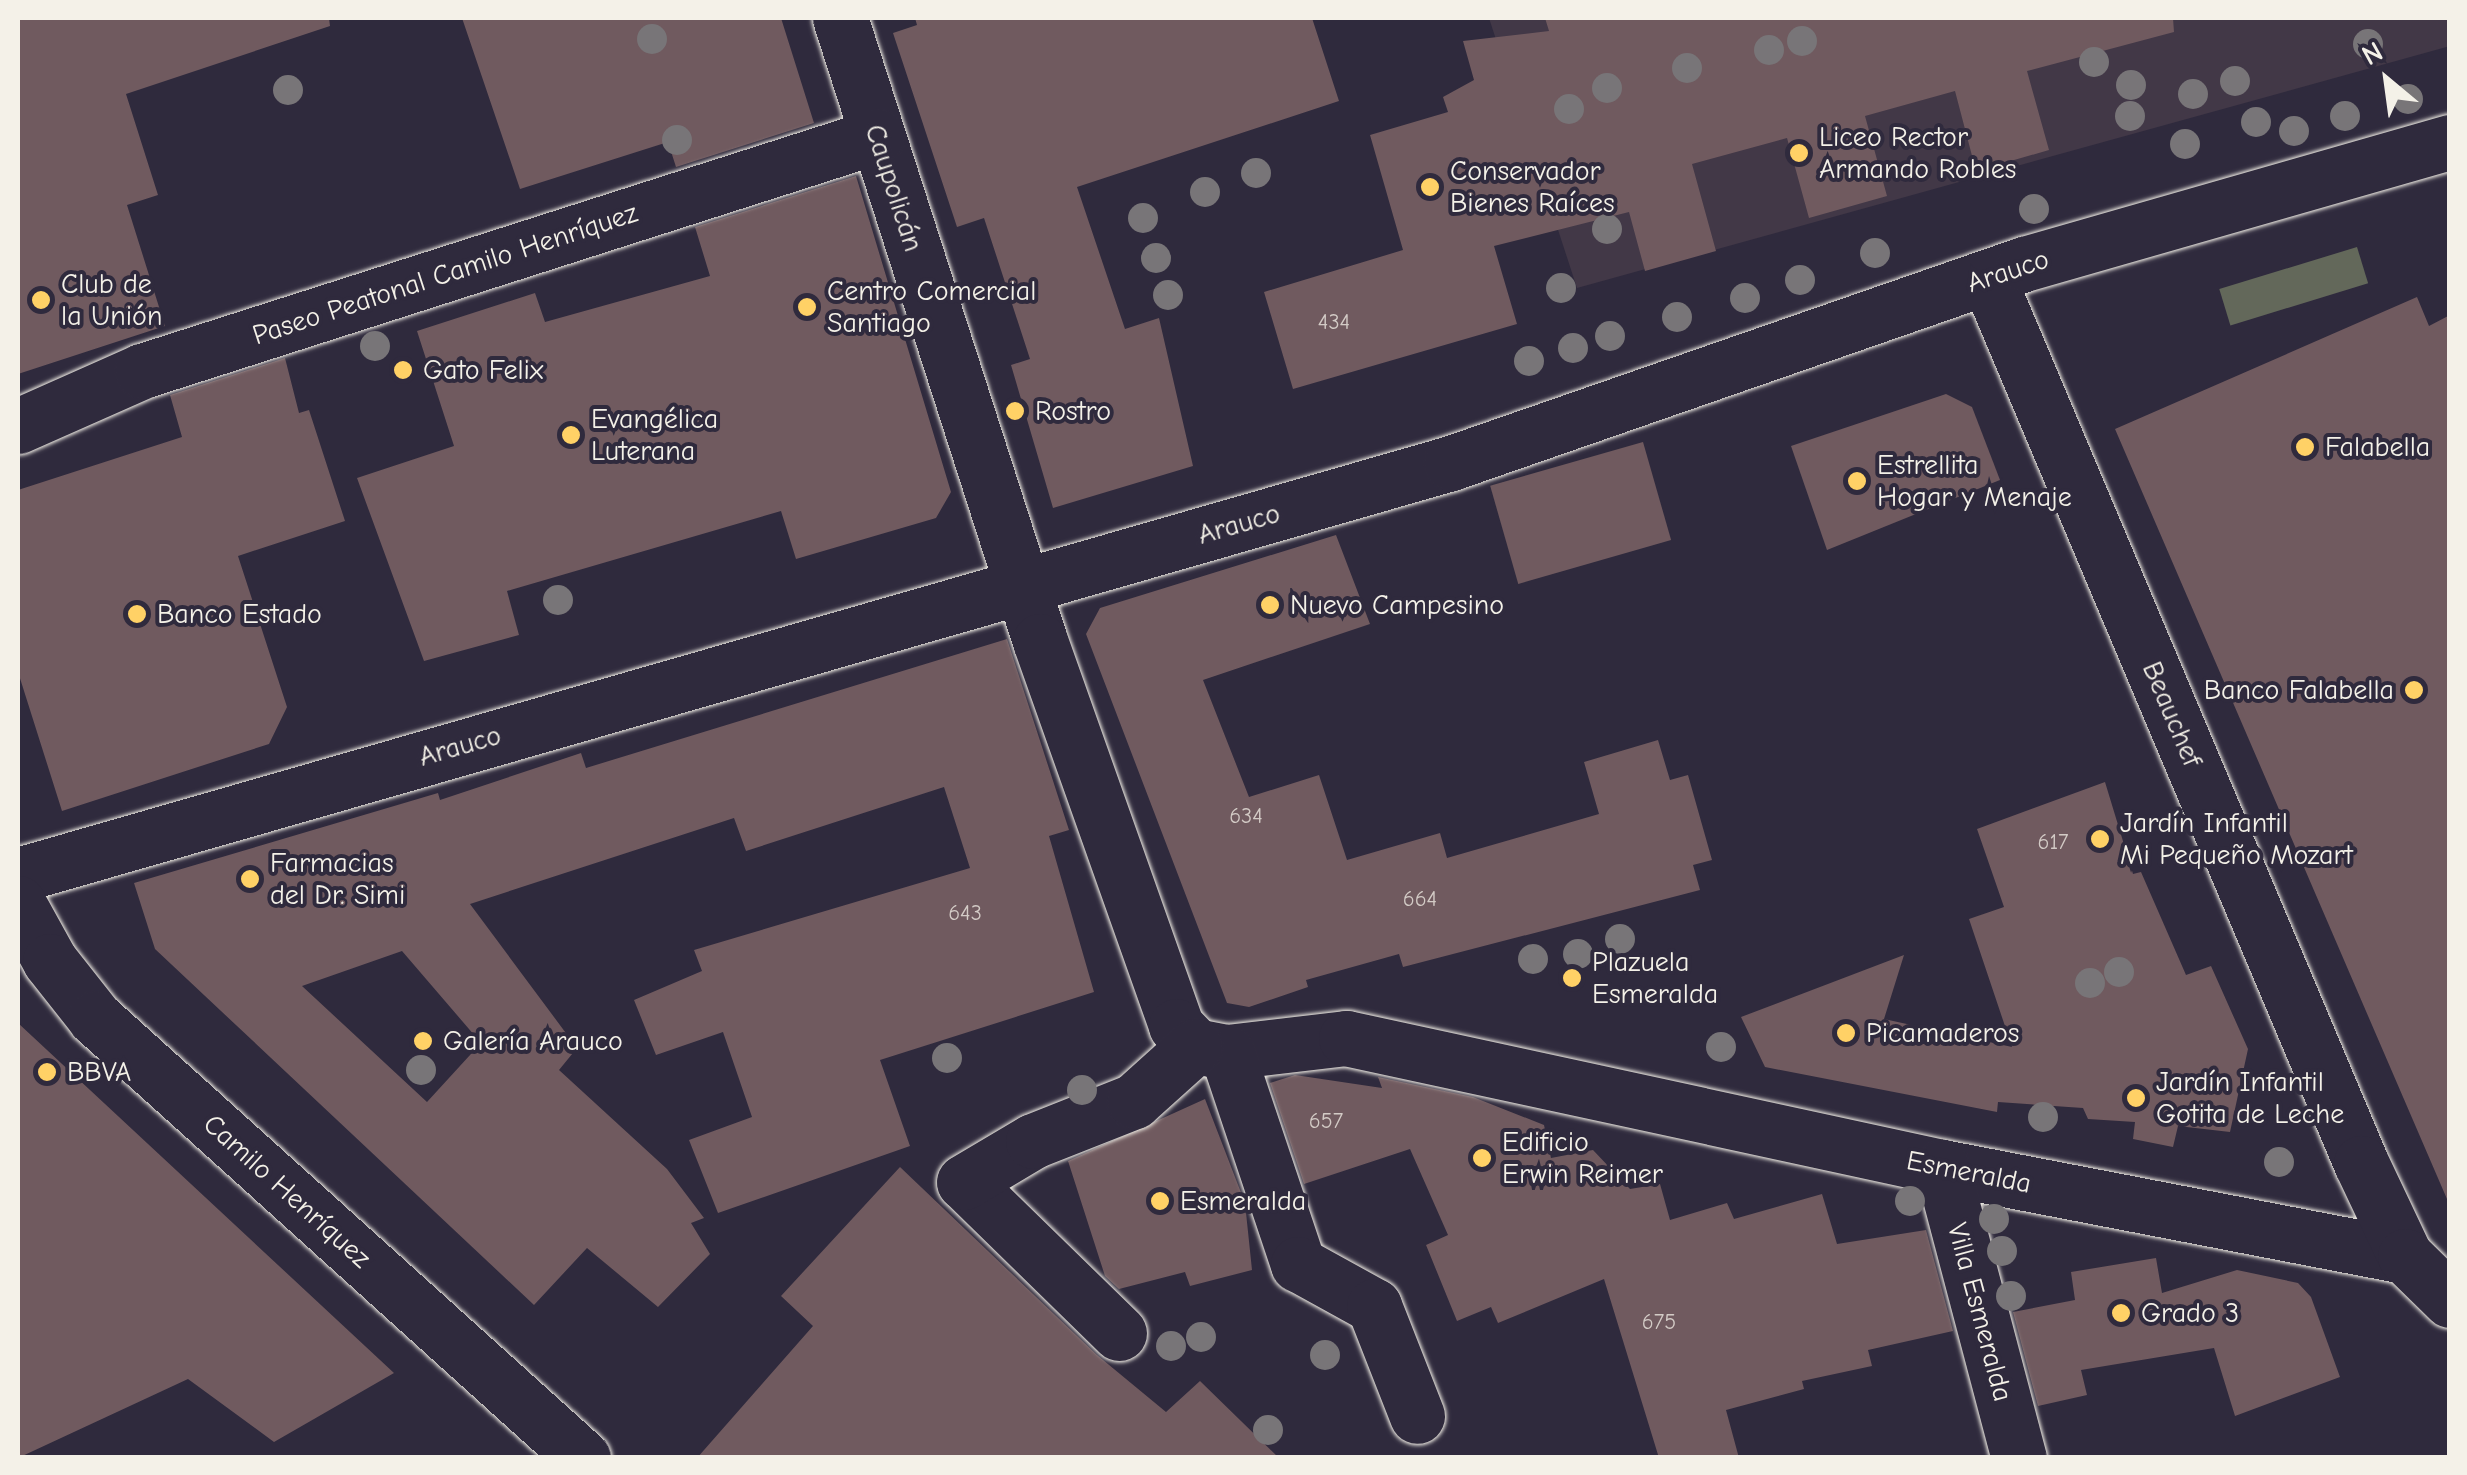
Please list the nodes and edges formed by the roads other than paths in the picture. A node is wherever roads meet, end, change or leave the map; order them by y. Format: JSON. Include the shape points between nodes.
{"nodes":[{"id":1,"x":840,"y":18,"type":"edge"},
{"id":2,"x":877,"y":136,"type":"junction"},
{"id":3,"x":2450,"y":142,"type":"edge"},
{"id":4,"x":1988,"y":278,"type":"junction"},
{"id":5,"x":18,"y":426,"type":"edge"},
{"id":6,"x":1022,"y":586,"type":"junction"},
{"id":7,"x":18,"y":875,"type":"edge"},
{"id":8,"x":18,"y":902,"type":"edge"},
{"id":9,"x":34,"y":965,"type":"edge"},
{"id":10,"x":1211,"y":1049,"type":"junction"},
{"id":11,"x":1942,"y":1167,"type":"junction"},
{"id":12,"x":2405,"y":1256,"type":"junction"},
{"id":13,"x":2450,"y":1300,"type":"edge"},
{"id":14,"x":1119,"y":1333,"type":"dead end"},
{"id":15,"x":1417,"y":1416,"type":"dead end"},
{"id":16,"x":583,"y":1458,"type":"edge"},
{"id":17,"x":2019,"y":1458,"type":"edge"}],
"edges":[{"from":1,"to":2,"type":"street","name":"Caupolicán"},
{"from":2,"to":5,"type":"street","name":"Paseo Peatonal Camilo Henríquez","via":[[142,371]]},
{"from":2,"to":6,"type":"street","name":"Caupolicán"},
{"from":3,"to":4,"type":"street","name":"Arauco"},
{"from":4,"to":6,"type":"street","name":"Arauco","via":[[1451,463]]},
{"from":4,"to":12,"type":"street","name":"Beauchef"},
{"from":6,"to":7,"type":"street","name":"Arauco"},
{"from":6,"to":10,"type":"street","via":[[1176,1026]]},
{"from":8,"to":9,"type":"street","name":"Camilo Henríquez"},
{"from":9,"to":16,"type":"street","name":"Camilo Henríquez"},
{"from":10,"to":11,"type":"street","name":"Esmeralda","via":[[1346,1038]]},
{"from":10,"to":14,"type":"street","via":[[1134,1101],[1033,1141],[964,1182]]},
{"from":10,"to":15,"type":"street","via":[[1298,1264],[1374,1306]]},
{"from":11,"to":12,"type":"street","name":"Esmeralda"},
{"from":11,"to":17,"type":"street","name":"Villa Esmeralda"},
{"from":12,"to":13,"type":"street","name":"Beauchef"}]}
